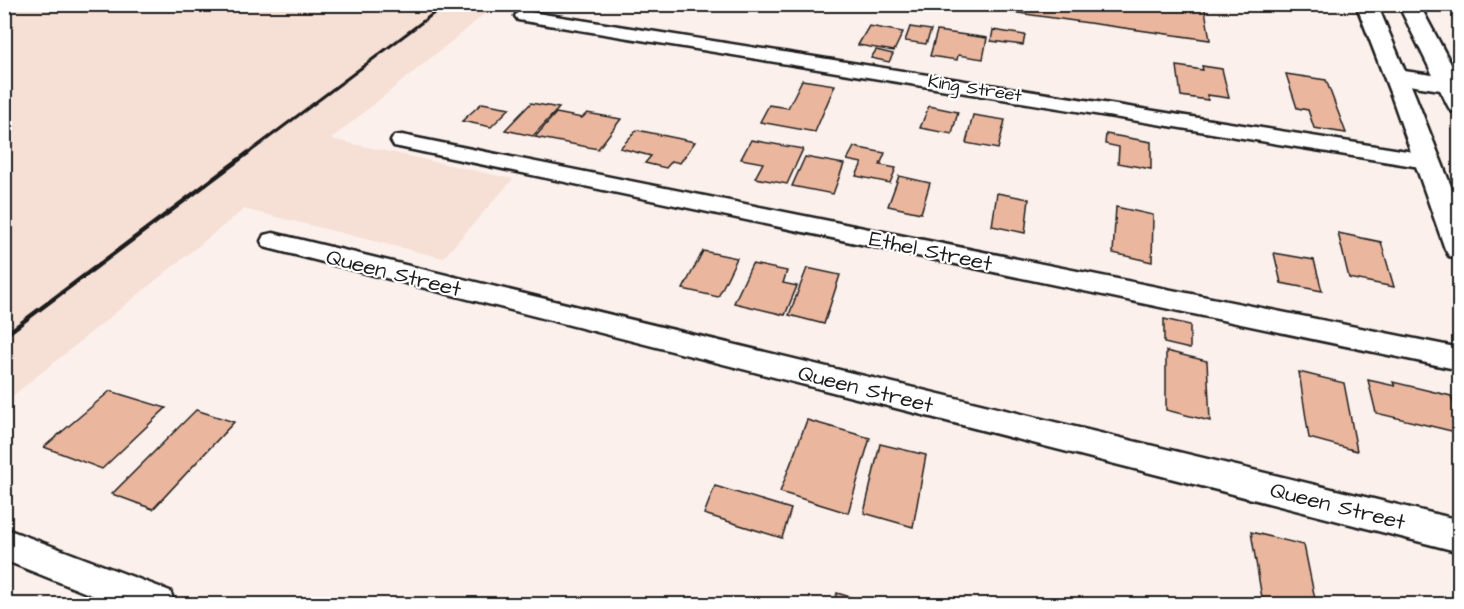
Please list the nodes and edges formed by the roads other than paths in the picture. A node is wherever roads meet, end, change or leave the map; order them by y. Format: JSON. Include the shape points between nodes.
{"nodes":[{"id":1,"x":1365,"y":4,"type":"edge"},
{"id":2,"x":1408,"y":4,"type":"edge"},
{"id":3,"x":524,"y":16,"type":"dead end"},
{"id":4,"x":1397,"y":77,"type":"junction"},
{"id":5,"x":1454,"y":85,"type":"edge"},
{"id":6,"x":1460,"y":106,"type":"edge"},
{"id":7,"x":402,"y":141,"type":"dead end"},
{"id":8,"x":1426,"y":161,"type":"junction"},
{"id":9,"x":273,"y":241,"type":"dead end"},
{"id":10,"x":1460,"y":249,"type":"edge"},
{"id":11,"x":1460,"y":359,"type":"edge"},
{"id":12,"x":1460,"y":536,"type":"edge"},
{"id":13,"x":4,"y":544,"type":"edge"},
{"id":14,"x":157,"y":604,"type":"edge"}],
"edges":[{"from":1,"to":4,"type":"main road"},
{"from":2,"to":5,"type":"main road"},
{"from":3,"to":8,"type":"street","name":"King Street"},
{"from":4,"to":5,"type":"main road"},
{"from":4,"to":8,"type":"main road"},
{"from":5,"to":6,"type":"main road"},
{"from":7,"to":11,"type":"street","name":"Ethel Street"},
{"from":8,"to":10,"type":"main road"},
{"from":9,"to":12,"type":"street","name":"Queen Street"},
{"from":13,"to":14,"type":"street"}]}
